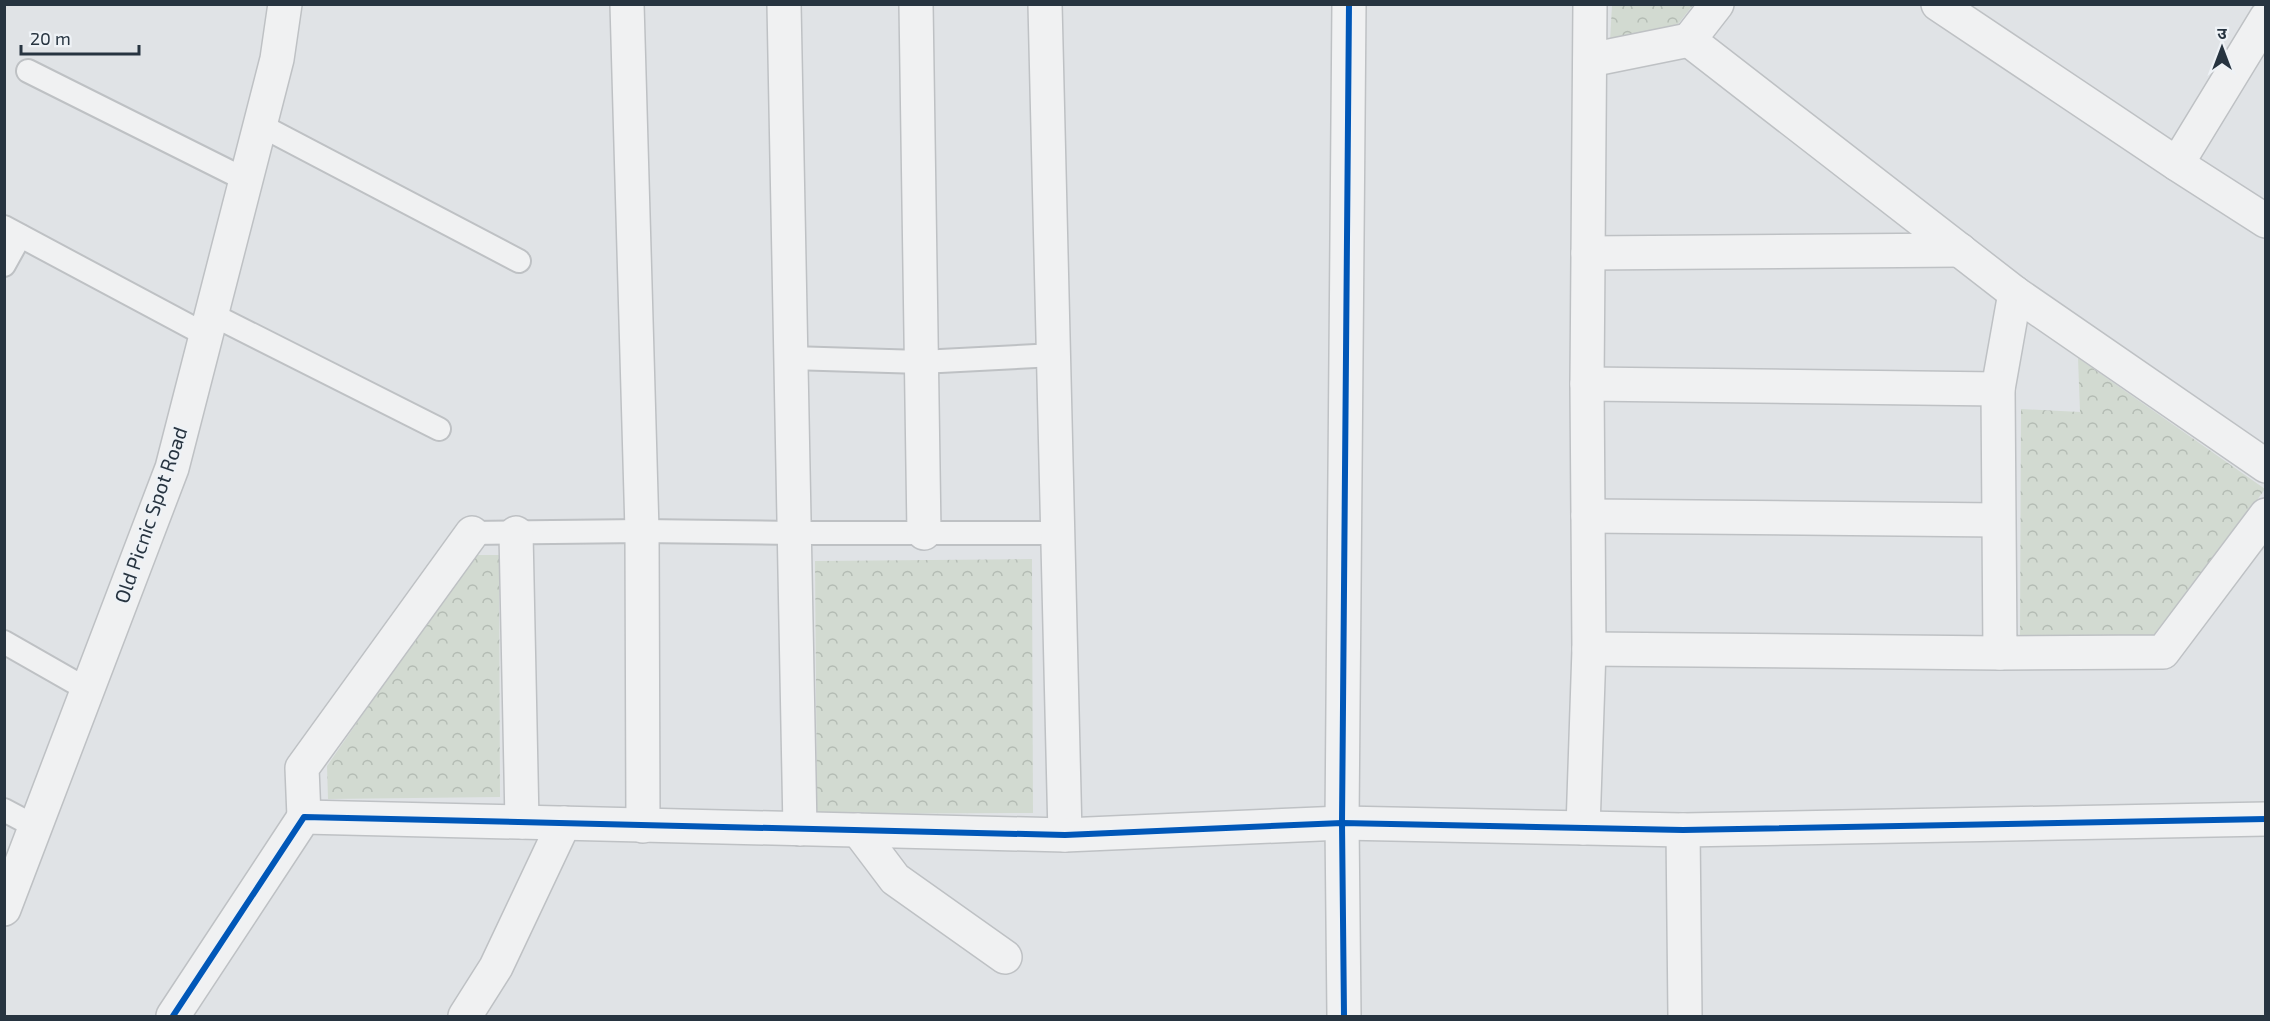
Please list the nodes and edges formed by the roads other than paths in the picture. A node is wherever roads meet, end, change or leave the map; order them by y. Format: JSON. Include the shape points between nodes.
{"nodes":[{"id":1,"x":285,"y":4,"type":"edge"},
{"id":2,"x":627,"y":4,"type":"edge"},
{"id":3,"x":784,"y":4,"type":"edge"},
{"id":4,"x":916,"y":4,"type":"edge"},
{"id":5,"x":1045,"y":4,"type":"edge"},
{"id":6,"x":1349,"y":4,"type":"edge"},
{"id":7,"x":1590,"y":4,"type":"edge"},
{"id":8,"x":1717,"y":4,"type":"edge"},
{"id":9,"x":1949,"y":8,"type":"edge"},
{"id":10,"x":2265,"y":18,"type":"edge"},
{"id":11,"x":1689,"y":40,"type":"junction"},
{"id":12,"x":1590,"y":60,"type":"junction"},
{"id":13,"x":28,"y":71,"type":"dead end"},
{"id":14,"x":260,"y":125,"type":"junction"},
{"id":15,"x":2177,"y":164,"type":"junction"},
{"id":16,"x":246,"y":180,"type":"junction"},
{"id":17,"x":2265,"y":220,"type":"edge"},
{"id":18,"x":12,"y":231,"type":"edge"},
{"id":19,"x":1959,"y":250,"type":"junction"},
{"id":20,"x":1588,"y":253,"type":"junction"},
{"id":21,"x":519,"y":261,"type":"dead end"},
{"id":22,"x":4,"y":265,"type":"edge"},
{"id":23,"x":2015,"y":293,"type":"junction"},
{"id":24,"x":209,"y":324,"type":"junction"},
{"id":25,"x":1055,"y":355,"type":"junction"},
{"id":26,"x":791,"y":358,"type":"junction"},
{"id":27,"x":921,"y":362,"type":"junction"},
{"id":28,"x":1587,"y":384,"type":"junction"},
{"id":29,"x":1998,"y":389,"type":"junction"},
{"id":30,"x":439,"y":429,"type":"dead end"},
{"id":31,"x":2265,"y":466,"type":"edge"},
{"id":32,"x":2265,"y":515,"type":"edge"},
{"id":33,"x":1588,"y":516,"type":"junction"},
{"id":34,"x":1998,"y":520,"type":"junction"},
{"id":35,"x":642,"y":531,"type":"junction"},
{"id":36,"x":472,"y":532,"type":"joint"},
{"id":37,"x":516,"y":532,"type":"junction"},
{"id":38,"x":794,"y":533,"type":"junction"},
{"id":39,"x":924,"y":533,"type":"junction"},
{"id":40,"x":1059,"y":533,"type":"junction"},
{"id":41,"x":4,"y":642,"type":"edge"},
{"id":42,"x":1589,"y":648,"type":"junction"},
{"id":43,"x":2000,"y":653,"type":"junction"},
{"id":44,"x":88,"y":690,"type":"junction"},
{"id":45,"x":4,"y":810,"type":"edge"},
{"id":46,"x":304,"y":817,"type":"junction"},
{"id":47,"x":2265,"y":819,"type":"edge"},
{"id":48,"x":522,"y":822,"type":"junction"},
{"id":49,"x":564,"y":824,"type":"junction"},
{"id":50,"x":1342,"y":824,"type":"junction"},
{"id":51,"x":643,"y":826,"type":"junction"},
{"id":52,"x":36,"y":827,"type":"junction"},
{"id":53,"x":1583,"y":828,"type":"junction"},
{"id":54,"x":800,"y":829,"type":"junction"},
{"id":55,"x":858,"y":830,"type":"junction"},
{"id":56,"x":1683,"y":830,"type":"junction"},
{"id":57,"x":1065,"y":835,"type":"junction"},
{"id":58,"x":4,"y":909,"type":"edge"},
{"id":59,"x":1005,"y":957,"type":"dead end"},
{"id":60,"x":173,"y":1017,"type":"edge"},
{"id":61,"x":465,"y":1017,"type":"edge"},
{"id":62,"x":1344,"y":1017,"type":"edge"},
{"id":63,"x":1685,"y":1017,"type":"edge"}],
"edges":[{"from":1,"to":14,"type":"street","name":"Old Picnic Spot Road","via":[[277,59]]},
{"from":2,"to":35,"type":"street"},
{"from":3,"to":26,"type":"street"},
{"from":4,"to":27,"type":"street"},
{"from":5,"to":25,"type":"street"},
{"from":6,"to":50,"type":"street"},
{"from":7,"to":12,"type":"street"},
{"from":8,"to":11,"type":"street"},
{"from":9,"to":15,"type":"street"},
{"from":10,"to":15,"type":"street"},
{"from":11,"to":12,"type":"street"},
{"from":11,"to":19,"type":"street"},
{"from":12,"to":20,"type":"street"},
{"from":13,"to":16,"type":"lane"},
{"from":14,"to":16,"type":"street","name":"Old Picnic Spot Road"},
{"from":14,"to":21,"type":"lane"},
{"from":15,"to":17,"type":"street"},
{"from":16,"to":24,"type":"street","name":"Old Picnic Spot Road"},
{"from":18,"to":22,"type":"lane"},
{"from":18,"to":24,"type":"lane"},
{"from":19,"to":20,"type":"street"},
{"from":19,"to":23,"type":"street"},
{"from":20,"to":28,"type":"street"},
{"from":23,"to":29,"type":"street"},
{"from":23,"to":31,"type":"street"},
{"from":24,"to":30,"type":"lane"},
{"from":24,"to":44,"type":"street","name":"Old Picnic Spot Road","via":[[172,468]]},
{"from":25,"to":27,"type":"lane"},
{"from":25,"to":40,"type":"street"},
{"from":26,"to":27,"type":"lane"},
{"from":26,"to":38,"type":"street"},
{"from":27,"to":39,"type":"street"},
{"from":28,"to":29,"type":"street"},
{"from":28,"to":33,"type":"street"},
{"from":29,"to":34,"type":"street"},
{"from":32,"to":43,"type":"street","via":[[2163,652]]},
{"from":33,"to":34,"type":"street"},
{"from":33,"to":42,"type":"street"},
{"from":34,"to":43,"type":"street"},
{"from":35,"to":37,"type":"lane"},
{"from":35,"to":38,"type":"lane"},
{"from":35,"to":51,"type":"street"},
{"from":36,"to":37,"type":"lane"},
{"from":36,"to":46,"type":"street","via":[[302,768]]},
{"from":37,"to":48,"type":"street"},
{"from":38,"to":39,"type":"lane"},
{"from":38,"to":54,"type":"street"},
{"from":39,"to":40,"type":"lane"},
{"from":40,"to":57,"type":"street"},
{"from":41,"to":44,"type":"lane"},
{"from":42,"to":43,"type":"street"},
{"from":42,"to":53,"type":"street"},
{"from":44,"to":52,"type":"street","name":"Old Picnic Spot Road"},
{"from":45,"to":52,"type":"lane"},
{"from":46,"to":48,"type":"street"},
{"from":46,"to":60,"type":"street"},
{"from":47,"to":56,"type":"street"},
{"from":48,"to":49,"type":"street"},
{"from":49,"to":51,"type":"street"},
{"from":49,"to":61,"type":"street","via":[[496,967]]},
{"from":50,"to":53,"type":"street"},
{"from":50,"to":57,"type":"street"},
{"from":50,"to":62,"type":"street"},
{"from":51,"to":54,"type":"street"},
{"from":52,"to":58,"type":"street","name":"Old Picnic Spot Road"},
{"from":53,"to":56,"type":"street"},
{"from":54,"to":55,"type":"street"},
{"from":55,"to":57,"type":"street"},
{"from":55,"to":59,"type":"street","via":[[895,879]]},
{"from":56,"to":63,"type":"street"}]}
